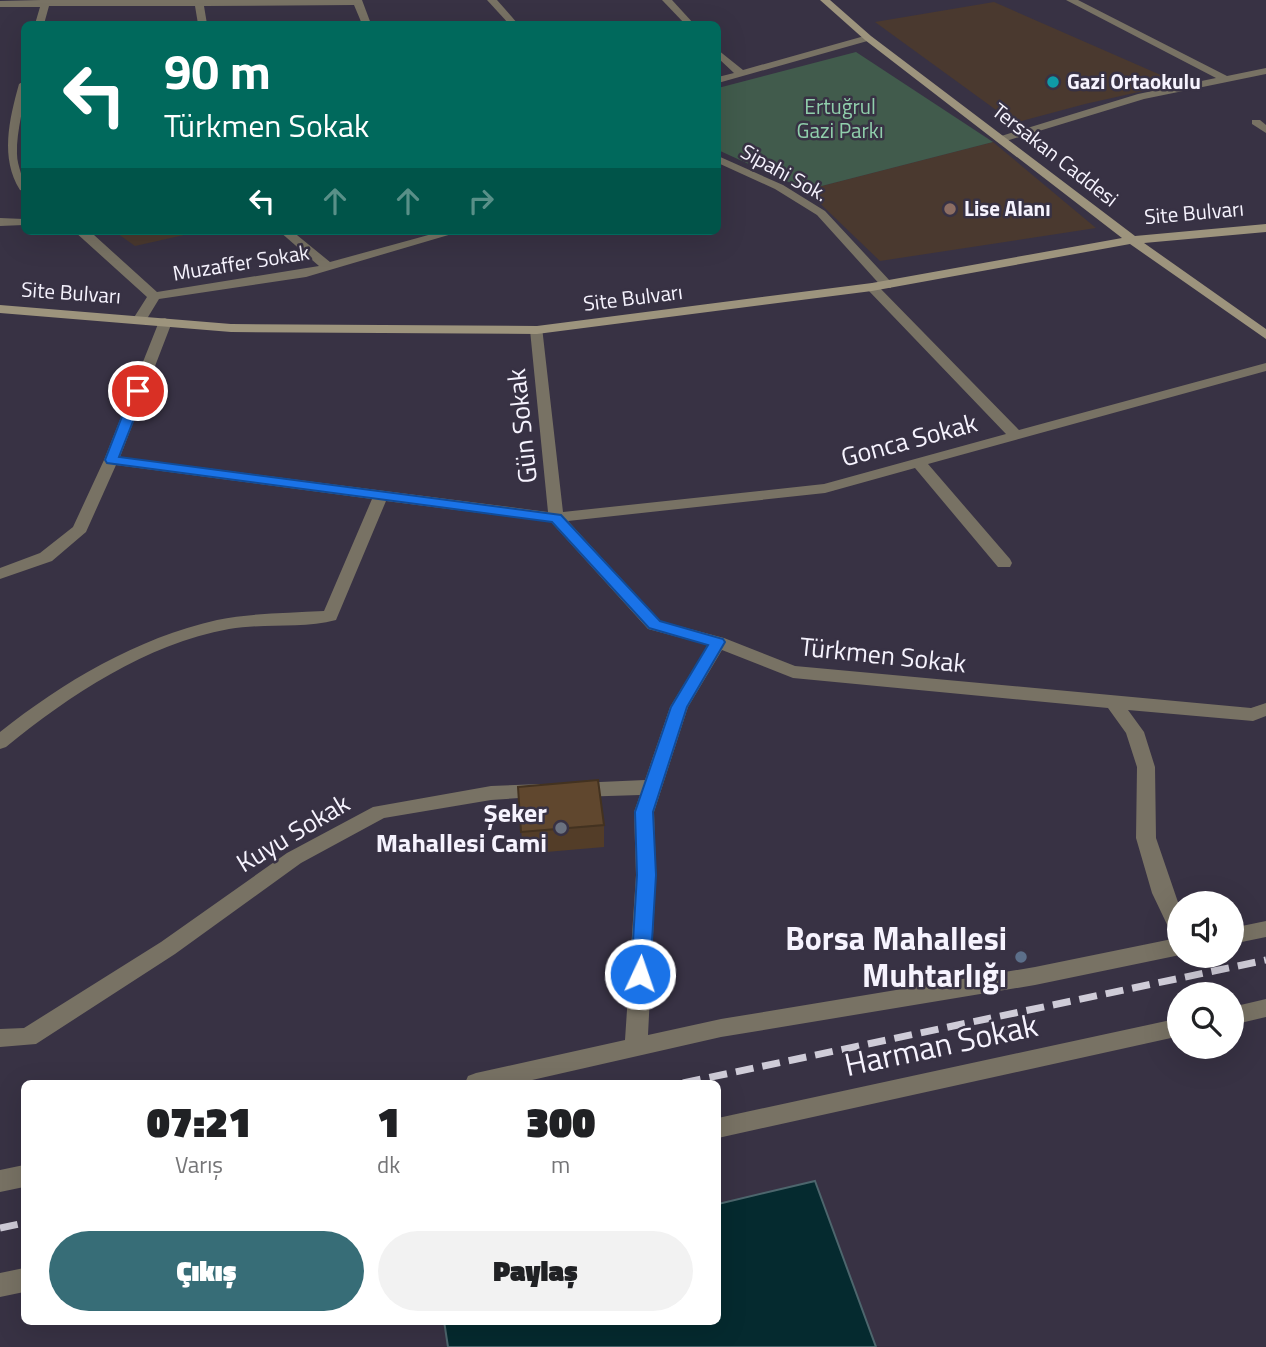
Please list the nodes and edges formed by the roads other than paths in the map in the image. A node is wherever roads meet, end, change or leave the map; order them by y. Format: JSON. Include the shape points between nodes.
{"nodes":[{"id":1,"x":492,"y":0,"type":"edge"},
{"id":2,"x":667,"y":0,"type":"edge"},
{"id":3,"x":825,"y":0,"type":"edge"},
{"id":4,"x":1071,"y":0,"type":"edge"},
{"id":5,"x":46,"y":1,"type":"edge"},
{"id":6,"x":198,"y":1,"type":"edge"},
{"id":7,"x":357,"y":1,"type":"edge"},
{"id":8,"x":0,"y":4,"type":"edge"},
{"id":9,"x":41,"y":21,"type":"edge"},
{"id":10,"x":202,"y":21,"type":"edge"},
{"id":11,"x":365,"y":21,"type":"edge"},
{"id":12,"x":511,"y":21,"type":"edge"},
{"id":13,"x":687,"y":21,"type":"edge"},
{"id":14,"x":867,"y":38,"type":"junction"},
{"id":15,"x":721,"y":56,"type":"edge"},
{"id":16,"x":1266,"y":71,"type":"edge"},
{"id":17,"x":741,"y":74,"type":"junction"},
{"id":18,"x":721,"y":79,"type":"edge"},
{"id":19,"x":1226,"y":79,"type":"junction"},
{"id":20,"x":21,"y":95,"type":"edge"},
{"id":21,"x":1256,"y":122,"type":"dead end"},
{"id":22,"x":1266,"y":130,"type":"edge"},
{"id":23,"x":1002,"y":139,"type":"junction"},
{"id":24,"x":721,"y":160,"type":"edge"},
{"id":25,"x":21,"y":163,"type":"edge"},
{"id":26,"x":9,"y":165,"type":"junction"},
{"id":27,"x":21,"y":185,"type":"edge"},
{"id":28,"x":0,"y":222,"type":"edge"},
{"id":29,"x":21,"y":222,"type":"edge"},
{"id":30,"x":1266,"y":228,"type":"edge"},
{"id":31,"x":87,"y":235,"type":"edge"},
{"id":32,"x":290,"y":235,"type":"edge"},
{"id":33,"x":442,"y":235,"type":"edge"},
{"id":34,"x":1132,"y":240,"type":"junction"},
{"id":35,"x":328,"y":267,"type":"junction"},
{"id":36,"x":887,"y":285,"type":"junction"},
{"id":37,"x":872,"y":287,"type":"junction"},
{"id":38,"x":154,"y":296,"type":"junction"},
{"id":39,"x":0,"y":309,"type":"edge"},
{"id":40,"x":140,"y":319,"type":"junction"},
{"id":41,"x":165,"y":322,"type":"junction"},
{"id":42,"x":537,"y":330,"type":"junction"},
{"id":43,"x":1266,"y":335,"type":"edge"},
{"id":44,"x":1266,"y":367,"type":"edge"},
{"id":45,"x":1016,"y":436,"type":"junction"},
{"id":46,"x":111,"y":460,"type":"junction"},
{"id":47,"x":919,"y":463,"type":"junction"},
{"id":48,"x":381,"y":495,"type":"junction"},
{"id":49,"x":556,"y":518,"type":"junction"},
{"id":50,"x":1004,"y":563,"type":"dead end"},
{"id":51,"x":0,"y":575,"type":"edge"},
{"id":52,"x":718,"y":642,"type":"junction"},
{"id":53,"x":1114,"y":703,"type":"junction"},
{"id":54,"x":1266,"y":709,"type":"edge"},
{"id":55,"x":0,"y":742,"type":"edge"},
{"id":56,"x":654,"y":787,"type":"junction"},
{"id":57,"x":1167,"y":904,"type":"edge"},
{"id":58,"x":1266,"y":929,"type":"edge"},
{"id":59,"x":1244,"y":934,"type":"edge"},
{"id":60,"x":1167,"y":949,"type":"edge"},
{"id":61,"x":1266,"y":1008,"type":"edge"},
{"id":62,"x":1244,"y":1013,"type":"edge"},
{"id":63,"x":1167,"y":1030,"type":"edge"},
{"id":64,"x":0,"y":1038,"type":"edge"},
{"id":65,"x":636,"y":1048,"type":"junction"},
{"id":66,"x":490,"y":1080,"type":"edge"},
{"id":67,"x":721,"y":1127,"type":"edge"},
{"id":68,"x":21,"y":1177,"type":"edge"},
{"id":69,"x":0,"y":1181,"type":"edge"},
{"id":70,"x":21,"y":1281,"type":"edge"},
{"id":71,"x":0,"y":1285,"type":"edge"}],
"edges":[{"from":1,"to":12,"type":"street"},
{"from":2,"to":13,"type":"street"},
{"from":3,"to":14,"type":"street","name":"Tersakan Caddesi"},
{"from":4,"to":19,"type":"street"},
{"from":5,"to":6,"type":"street"},
{"from":5,"to":8,"type":"street"},
{"from":5,"to":9,"type":"street"},
{"from":6,"to":7,"type":"street"},
{"from":6,"to":10,"type":"street"},
{"from":7,"to":11,"type":"street"},
{"from":14,"to":17,"type":"street"},
{"from":14,"to":23,"type":"street","name":"Tersakan Caddesi"},
{"from":15,"to":17,"type":"street"},
{"from":16,"to":19,"type":"street"},
{"from":17,"to":18,"type":"street"},
{"from":19,"to":23,"type":"street","via":[[1142,96]]},
{"from":20,"to":26,"type":"street"},
{"from":21,"to":22,"type":"street"},
{"from":23,"to":34,"type":"street","name":"Tersakan Caddesi"},
{"from":24,"to":36,"type":"street","name":"Sipahi Sok.","via":[[821,213]]},
{"from":25,"to":26,"type":"street"},
{"from":26,"to":27,"type":"street"},
{"from":28,"to":29,"type":"street"},
{"from":30,"to":34,"type":"street","name":"Site Bulvarı"},
{"from":31,"to":38,"type":"street"},
{"from":32,"to":35,"type":"street"},
{"from":33,"to":35,"type":"street","name":"Muzaffer Sokak"},
{"from":34,"to":36,"type":"street","name":"Site Bulvarı"},
{"from":34,"to":43,"type":"street","name":"Tersakan Caddesi"},
{"from":35,"to":38,"type":"street","name":"Muzaffer Sokak"},
{"from":36,"to":37,"type":"street","name":"Site Bulvarı"},
{"from":37,"to":42,"type":"street","name":"Site Bulvarı"},
{"from":37,"to":45,"type":"street"},
{"from":38,"to":40,"type":"street"},
{"from":39,"to":40,"type":"street","name":"Site Bulvarı"},
{"from":40,"to":41,"type":"street","name":"Site Bulvarı"},
{"from":41,"to":42,"type":"street","name":"Site Bulvarı","via":[[231,328]]},
{"from":41,"to":46,"type":"street"},
{"from":42,"to":49,"type":"street","name":"Gün Sokak"},
{"from":44,"to":45,"type":"street","name":"Gonca Sokak"},
{"from":45,"to":47,"type":"street","name":"Gonca Sokak"},
{"from":46,"to":48,"type":"street"},
{"from":46,"to":51,"type":"street","via":[[80,528],[46,556]]},
{"from":47,"to":49,"type":"street","name":"Gonca Sokak","via":[[825,488]]},
{"from":47,"to":50,"type":"street"},
{"from":48,"to":49,"type":"street"},
{"from":48,"to":55,"type":"street","via":[[330,616],[218,625],[162,642],[97,676]]},
{"from":49,"to":52,"type":"street","name":"Türkmen Sokak","via":[[654,625]]},
{"from":52,"to":53,"type":"street","name":"Türkmen Sokak","via":[[793,672]]},
{"from":52,"to":56,"type":"street","via":[[679,707]]},
{"from":53,"to":54,"type":"street","name":"Türkmen Sokak","via":[[1253,715]]},
{"from":53,"to":57,"type":"street","via":[[1135,732],[1146,767],[1146,838]]},
{"from":56,"to":64,"type":"street","name":"Kuyu Sokak","via":[[491,793],[380,812],[294,858],[168,948],[28,1037]]},
{"from":56,"to":65,"type":"street","via":[[644,812],[646,875]]},
{"from":58,"to":59,"type":"street"},
{"from":60,"to":65,"type":"street","via":[[1035,976],[721,1028]]},
{"from":61,"to":62,"type":"street"},
{"from":63,"to":67,"type":"street","name":"Harman Sokak"},
{"from":65,"to":66,"type":"street"},
{"from":68,"to":69,"type":"street"},
{"from":70,"to":71,"type":"street"}]}
